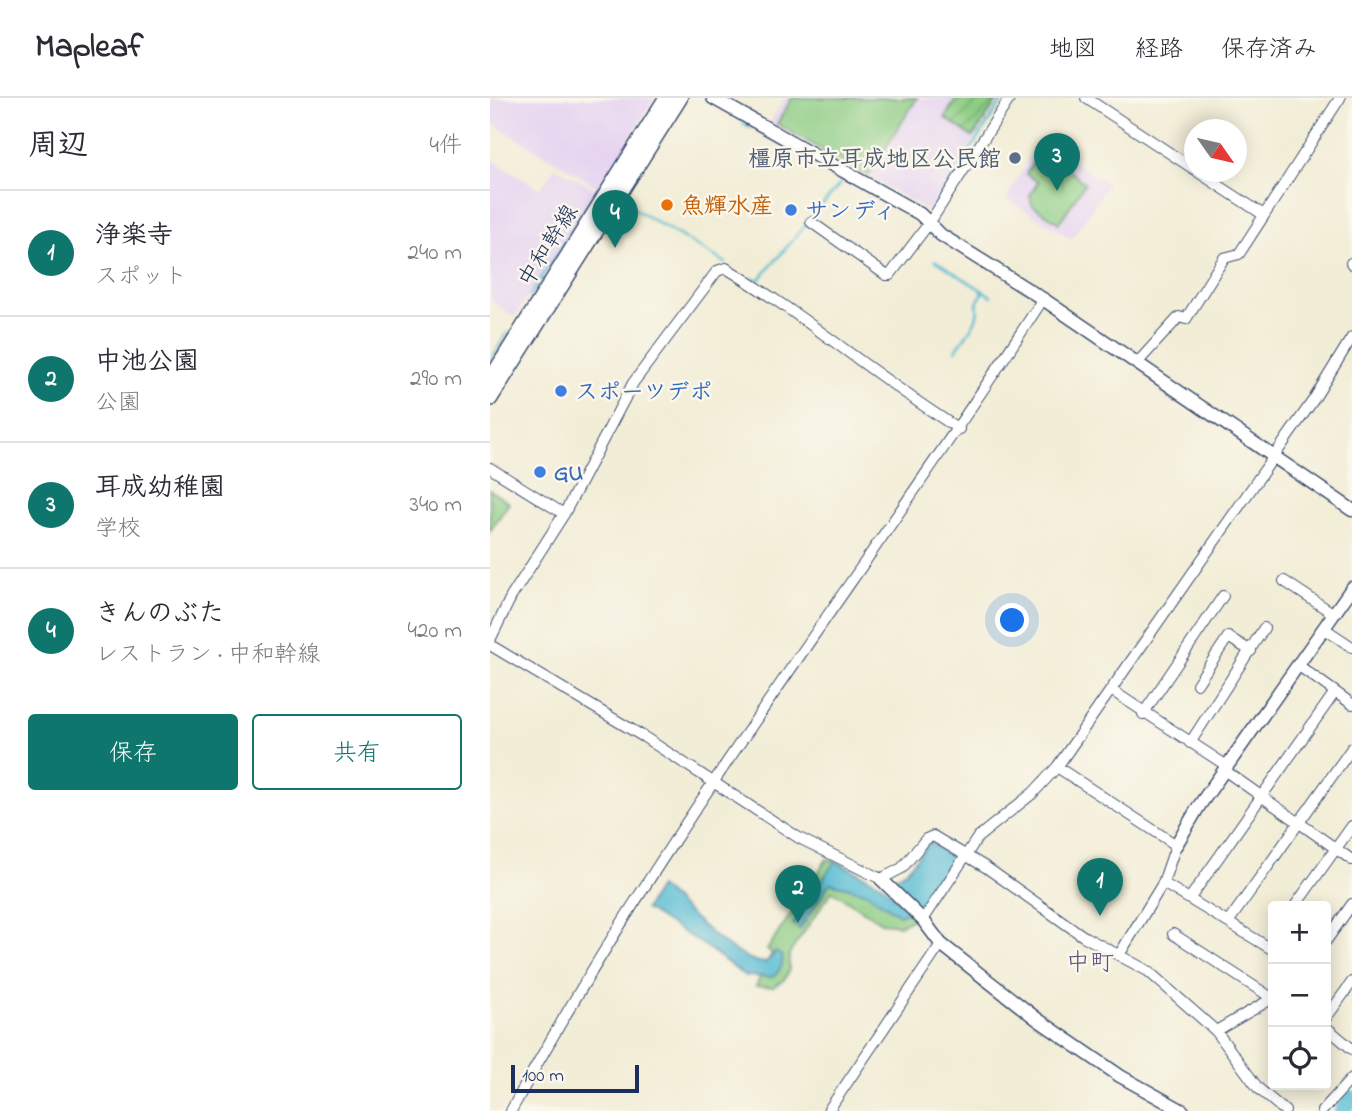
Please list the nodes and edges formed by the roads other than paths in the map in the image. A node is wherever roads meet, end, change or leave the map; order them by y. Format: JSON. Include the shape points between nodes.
{"nodes":[{"id":1,"x":666,"y":98,"type":"edge"},
{"id":2,"x":680,"y":98,"type":"edge"},
{"id":3,"x":713,"y":98,"type":"edge"},
{"id":4,"x":1010,"y":98,"type":"edge"},
{"id":5,"x":1086,"y":98,"type":"edge"},
{"id":6,"x":1340,"y":98,"type":"edge"},
{"id":7,"x":1184,"y":162,"type":"edge"},
{"id":8,"x":1214,"y":182,"type":"edge"},
{"id":9,"x":1264,"y":215,"type":"junction"},
{"id":10,"x":811,"y":222,"type":"dead end"},
{"id":11,"x":930,"y":222,"type":"junction"},
{"id":12,"x":1043,"y":299,"type":"junction"},
{"id":13,"x":1352,"y":337,"type":"edge"},
{"id":14,"x":1138,"y":362,"type":"junction"},
{"id":15,"x":492,"y":368,"type":"edge"},
{"id":16,"x":490,"y":399,"type":"edge"},
{"id":17,"x":958,"y":429,"type":"junction"},
{"id":18,"x":1274,"y":457,"type":"junction"},
{"id":19,"x":490,"y":468,"type":"edge"},
{"id":20,"x":1352,"y":510,"type":"edge"},
{"id":21,"x":564,"y":514,"type":"junction"},
{"id":22,"x":1284,"y":580,"type":"dead end"},
{"id":23,"x":1223,"y":596,"type":"dead end"},
{"id":24,"x":1350,"y":597,"type":"edge"},
{"id":25,"x":1334,"y":614,"type":"junction"},
{"id":26,"x":1264,"y":628,"type":"dead end"},
{"id":27,"x":1325,"y":629,"type":"junction"},
{"id":28,"x":490,"y":642,"type":"edge"},
{"id":29,"x":1352,"y":647,"type":"edge"},
{"id":30,"x":1251,"y":651,"type":"junction"},
{"id":31,"x":1299,"y":666,"type":"junction"},
{"id":32,"x":1197,"y":684,"type":"dead end"},
{"id":33,"x":1111,"y":690,"type":"junction"},
{"id":34,"x":1335,"y":692,"type":"junction"},
{"id":35,"x":1352,"y":704,"type":"edge"},
{"id":36,"x":1143,"y":714,"type":"junction"},
{"id":37,"x":1190,"y":743,"type":"junction"},
{"id":38,"x":1352,"y":748,"type":"edge"},
{"id":39,"x":1057,"y":767,"type":"junction"},
{"id":40,"x":1226,"y":768,"type":"junction"},
{"id":41,"x":711,"y":781,"type":"junction"},
{"id":42,"x":1262,"y":796,"type":"junction"},
{"id":43,"x":1301,"y":822,"type":"junction"},
{"id":44,"x":1352,"y":826,"type":"edge"},
{"id":45,"x":1176,"y":845,"type":"junction"},
{"id":46,"x":1336,"y":848,"type":"junction"},
{"id":47,"x":963,"y":856,"type":"junction"},
{"id":48,"x":1352,"y":860,"type":"edge"},
{"id":49,"x":881,"y":879,"type":"junction"},
{"id":50,"x":1163,"y":883,"type":"junction"},
{"id":51,"x":1191,"y":898,"type":"junction"},
{"id":52,"x":1299,"y":901,"type":"edge"},
{"id":53,"x":1352,"y":904,"type":"edge"},
{"id":54,"x":923,"y":920,"type":"junction"},
{"id":55,"x":1229,"y":921,"type":"junction"},
{"id":56,"x":1173,"y":934,"type":"dead end"},
{"id":57,"x":1331,"y":934,"type":"edge"},
{"id":58,"x":1268,"y":942,"type":"edge"},
{"id":59,"x":941,"y":944,"type":"junction"},
{"id":60,"x":1119,"y":955,"type":"junction"},
{"id":61,"x":1352,"y":982,"type":"edge"},
{"id":62,"x":1268,"y":995,"type":"edge"},
{"id":63,"x":1268,"y":1001,"type":"edge"},
{"id":64,"x":1331,"y":1011,"type":"edge"},
{"id":65,"x":1216,"y":1031,"type":"junction"},
{"id":66,"x":1331,"y":1031,"type":"edge"},
{"id":67,"x":1352,"y":1049,"type":"edge"},
{"id":68,"x":1352,"y":1078,"type":"edge"},
{"id":69,"x":511,"y":1111,"type":"edge"},
{"id":70,"x":828,"y":1111,"type":"edge"},
{"id":71,"x":1183,"y":1111,"type":"edge"},
{"id":72,"x":1285,"y":1111,"type":"edge"},
{"id":73,"x":1322,"y":1111,"type":"edge"}],
"edges":[{"from":1,"to":15,"type":"main road","name":"中和幹線"},
{"from":2,"to":16,"type":"main road","name":"中和幹線"},
{"from":3,"to":11,"type":"street"},
{"from":4,"to":11,"type":"street"},
{"from":5,"to":7,"type":"street"},
{"from":6,"to":9,"type":"street"},
{"from":8,"to":9,"type":"street"},
{"from":9,"to":14,"type":"street","via":[[1239,254],[1224,258],[1186,319],[1179,317]]},
{"from":10,"to":11,"type":"street","via":[[890,275]]},
{"from":11,"to":12,"type":"street","via":[[941,235]]},
{"from":12,"to":14,"type":"street"},
{"from":12,"to":17,"type":"street"},
{"from":13,"to":18,"type":"street"},
{"from":14,"to":18,"type":"street"},
{"from":17,"to":21,"type":"street","via":[[726,268],[717,271],[633,383]]},
{"from":17,"to":41,"type":"street"},
{"from":18,"to":20,"type":"street"},
{"from":18,"to":33,"type":"street"},
{"from":19,"to":21,"type":"street"},
{"from":21,"to":28,"type":"street","via":[[511,597]]},
{"from":22,"to":25,"type":"street"},
{"from":23,"to":36,"type":"street"},
{"from":24,"to":25,"type":"street"},
{"from":25,"to":27,"type":"street"},
{"from":26,"to":30,"type":"street"},
{"from":27,"to":29,"type":"street"},
{"from":27,"to":31,"type":"street"},
{"from":28,"to":41,"type":"street"},
{"from":30,"to":32,"type":"street","via":[[1228,637]]},
{"from":30,"to":37,"type":"street"},
{"from":31,"to":34,"type":"street"},
{"from":31,"to":40,"type":"street"},
{"from":33,"to":36,"type":"street"},
{"from":33,"to":39,"type":"street"},
{"from":34,"to":35,"type":"street"},
{"from":34,"to":42,"type":"street"},
{"from":36,"to":37,"type":"street"},
{"from":37,"to":40,"type":"street"},
{"from":38,"to":43,"type":"street"},
{"from":39,"to":45,"type":"street"},
{"from":39,"to":47,"type":"street","via":[[1029,797],[991,824]]},
{"from":40,"to":42,"type":"street"},
{"from":40,"to":45,"type":"street"},
{"from":41,"to":49,"type":"street","via":[[799,838]]},
{"from":41,"to":69,"type":"street","via":[[546,1045]]},
{"from":42,"to":43,"type":"street"},
{"from":42,"to":51,"type":"street"},
{"from":43,"to":46,"type":"street"},
{"from":43,"to":55,"type":"street"},
{"from":44,"to":46,"type":"street"},
{"from":45,"to":50,"type":"street"},
{"from":46,"to":48,"type":"street"},
{"from":46,"to":52,"type":"street"},
{"from":47,"to":49,"type":"street","via":[[929,836],[906,864]]},
{"from":47,"to":54,"type":"street"},
{"from":47,"to":60,"type":"street"},
{"from":49,"to":54,"type":"street"},
{"from":50,"to":51,"type":"street"},
{"from":50,"to":60,"type":"street"},
{"from":51,"to":55,"type":"street"},
{"from":53,"to":57,"type":"street"},
{"from":54,"to":59,"type":"street"},
{"from":55,"to":58,"type":"street"},
{"from":56,"to":62,"type":"street"},
{"from":59,"to":70,"type":"street"},
{"from":59,"to":71,"type":"street","via":[[1119,1076]]},
{"from":60,"to":65,"type":"street","via":[[1148,971]]},
{"from":61,"to":64,"type":"street"},
{"from":63,"to":65,"type":"street"},
{"from":65,"to":72,"type":"street","via":[[1258,1088]]},
{"from":66,"to":67,"type":"street"},
{"from":68,"to":73,"type":"street"}]}
